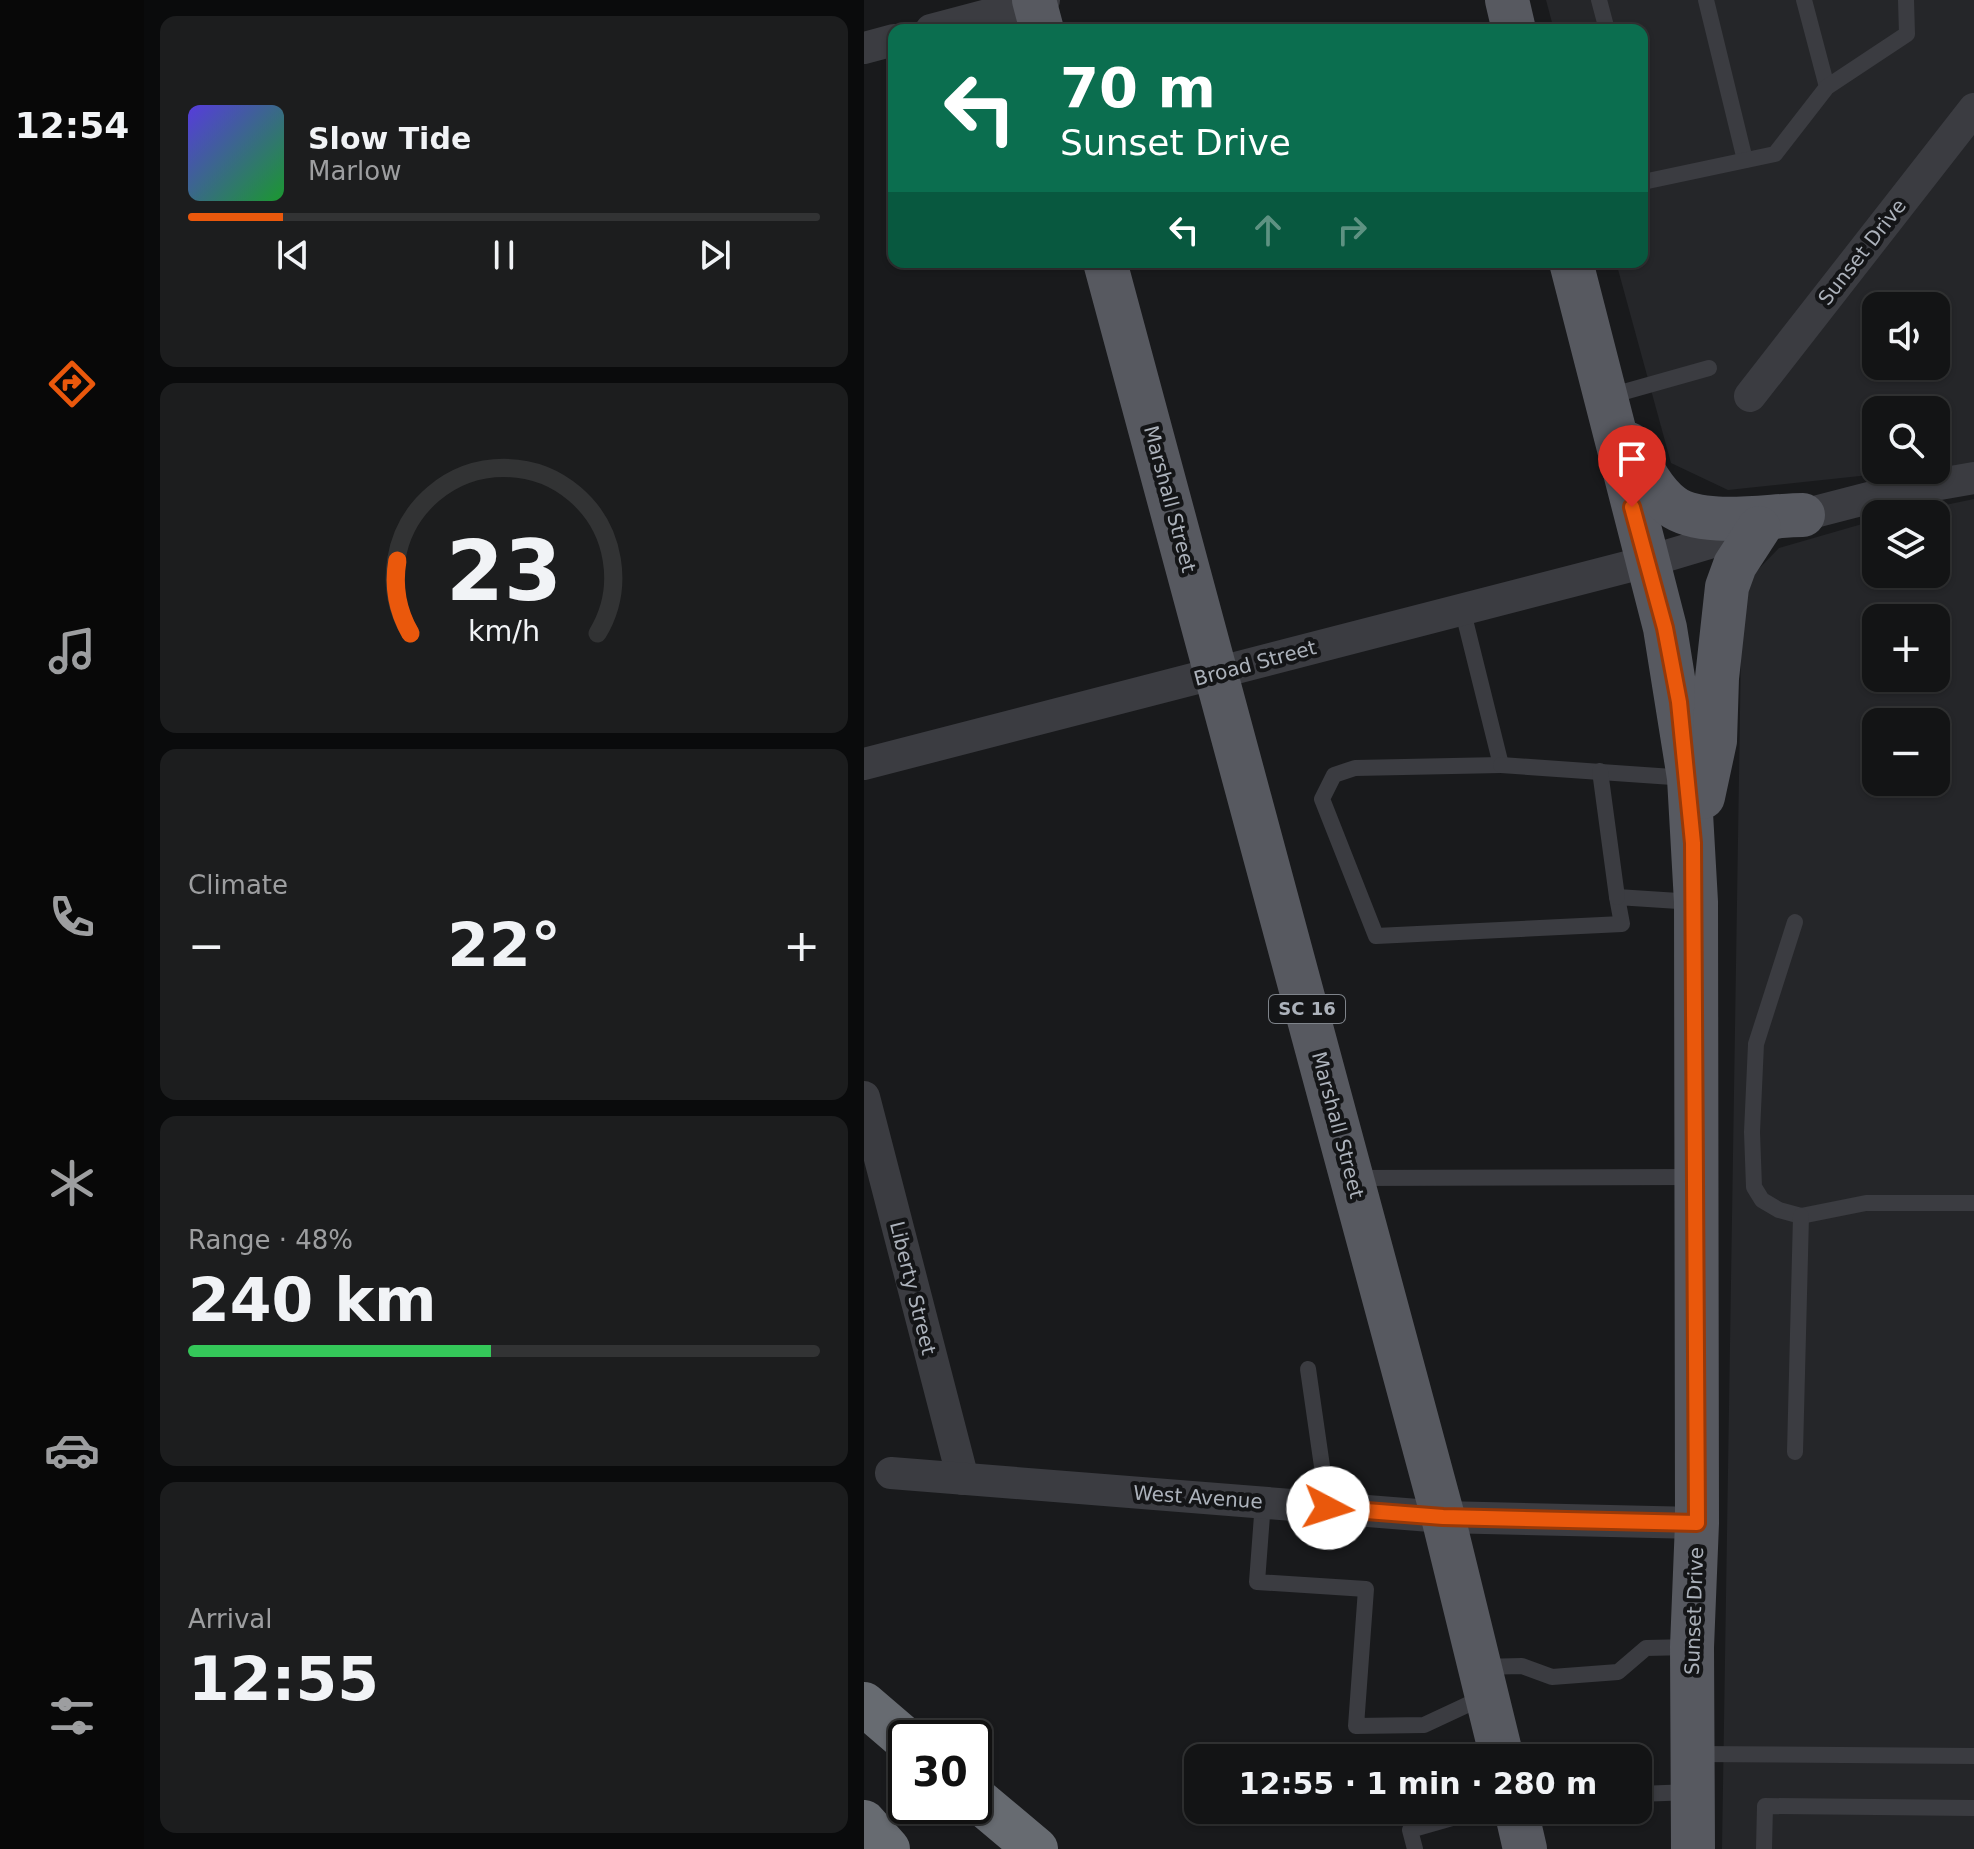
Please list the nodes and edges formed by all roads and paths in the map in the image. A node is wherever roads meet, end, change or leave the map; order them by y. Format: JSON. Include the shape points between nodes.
{"nodes":[{"id":1,"x":1507,"y":0,"type":"edge"},
{"id":2,"x":1599,"y":0,"type":"edge"},
{"id":3,"x":1706,"y":0,"type":"edge"},
{"id":4,"x":1804,"y":0,"type":"edge"},
{"id":5,"x":1906,"y":0,"type":"edge"},
{"id":6,"x":1039,"y":8,"type":"edge"},
{"id":7,"x":960,"y":24,"type":"edge"},
{"id":8,"x":1513,"y":24,"type":"edge"},
{"id":9,"x":1605,"y":24,"type":"edge"},
{"id":10,"x":888,"y":42,"type":"edge"},
{"id":11,"x":864,"y":48,"type":"edge"},
{"id":12,"x":1827,"y":87,"type":"junction"},
{"id":13,"x":1974,"y":109,"type":"edge"},
{"id":14,"x":1745,"y":160,"type":"junction"},
{"id":15,"x":1648,"y":181,"type":"edge"},
{"id":16,"x":1107,"y":268,"type":"edge"},
{"id":17,"x":1572,"y":268,"type":"edge"},
{"id":18,"x":1709,"y":368,"type":"dead end"},
{"id":19,"x":1750,"y":396,"type":"dead end"},
{"id":20,"x":1604,"y":398,"type":"junction"},
{"id":21,"x":1974,"y":478,"type":"edge"},
{"id":22,"x":1803,"y":515,"type":"junction"},
{"id":23,"x":1759,"y":528,"type":"junction"},
{"id":24,"x":1646,"y":562,"type":"junction"},
{"id":25,"x":1462,"y":608,"type":"junction"},
{"id":26,"x":1217,"y":673,"type":"junction"},
{"id":27,"x":864,"y":764,"type":"edge"},
{"id":28,"x":1501,"y":765,"type":"junction"},
{"id":29,"x":1600,"y":771,"type":"junction"},
{"id":30,"x":1689,"y":778,"type":"junction"},
{"id":31,"x":1693,"y":843,"type":"junction"},
{"id":32,"x":1617,"y":897,"type":"junction"},
{"id":33,"x":1696,"y":902,"type":"junction"},
{"id":34,"x":1795,"y":922,"type":"dead end"},
{"id":35,"x":864,"y":1097,"type":"edge"},
{"id":36,"x":1696,"y":1177,"type":"junction"},
{"id":37,"x":1353,"y":1178,"type":"junction"},
{"id":38,"x":1974,"y":1203,"type":"edge"},
{"id":39,"x":1801,"y":1216,"type":"junction"},
{"id":40,"x":1308,"y":1369,"type":"dead end"},
{"id":41,"x":1795,"y":1452,"type":"dead end"},
{"id":42,"x":891,"y":1473,"type":"dead end"},
{"id":43,"x":963,"y":1479,"type":"junction"},
{"id":44,"x":1263,"y":1502,"type":"junction"},
{"id":45,"x":1328,"y":1508,"type":"junction"},
{"id":46,"x":1443,"y":1517,"type":"junction"},
{"id":47,"x":1697,"y":1523,"type":"junction"},
{"id":48,"x":1692,"y":1647,"type":"junction"},
{"id":49,"x":1481,"y":1682,"type":"junction"},
{"id":50,"x":864,"y":1704,"type":"edge"},
{"id":51,"x":888,"y":1725,"type":"edge"},
{"id":52,"x":1498,"y":1744,"type":"edge"},
{"id":53,"x":1974,"y":1756,"type":"edge"},
{"id":54,"x":1692,"y":1773,"type":"junction"},
{"id":55,"x":1652,"y":1789,"type":"edge"},
{"id":56,"x":1974,"y":1808,"type":"edge"},
{"id":57,"x":992,"y":1812,"type":"edge"},
{"id":58,"x":864,"y":1822,"type":"edge"},
{"id":59,"x":1431,"y":1824,"type":"edge"},
{"id":60,"x":1519,"y":1824,"type":"edge"},
{"id":61,"x":888,"y":1849,"type":"edge"},
{"id":62,"x":1036,"y":1849,"type":"edge"},
{"id":63,"x":1415,"y":1849,"type":"edge"},
{"id":64,"x":1525,"y":1849,"type":"edge"},
{"id":65,"x":1693,"y":1849,"type":"edge"},
{"id":66,"x":1764,"y":1849,"type":"edge"}],
"edges":[{"from":1,"to":8,"type":"main road"},
{"from":2,"to":9,"type":"lane"},
{"from":3,"to":14,"type":"lane"},
{"from":4,"to":12,"type":"lane"},
{"from":5,"to":12,"type":"lane","via":[[1907,34]]},
{"from":6,"to":7,"type":"street"},
{"from":10,"to":11,"type":"street"},
{"from":12,"to":14,"type":"lane","via":[[1775,154]]},
{"from":13,"to":19,"type":"street","name":"Sunset Drive"},
{"from":14,"to":15,"type":"lane"},
{"from":16,"to":26,"type":"main road","name":"Marshall Street","number":"SC 16"},
{"from":17,"to":20,"type":"main road"},
{"from":18,"to":20,"type":"lane"},
{"from":20,"to":22,"type":"main road","via":[[1639,463],[1672,506],[1706,517]]},
{"from":20,"to":24,"type":"main road","name":"Sunset Drive"},
{"from":21,"to":22,"type":"street","name":"Broad Street"},
{"from":22,"to":23,"type":"street","name":"Broad Street"},
{"from":23,"to":24,"type":"street","name":"Broad Street"},
{"from":23,"to":31,"type":"main road","via":[[1727,587],[1715,741]]},
{"from":24,"to":25,"type":"street","name":"Broad Street"},
{"from":24,"to":30,"type":"main road","name":"Sunset Drive","via":[[1665,628]]},
{"from":25,"to":26,"type":"street","name":"Broad Street"},
{"from":25,"to":28,"type":"lane"},
{"from":26,"to":27,"type":"street","name":"Broad Street"},
{"from":26,"to":37,"type":"main road","name":"Marshall Street","number":"SC 16"},
{"from":28,"to":29,"type":"lane"},
{"from":28,"to":32,"type":"lane","via":[[1355,768],[1334,775],[1322,799],[1376,936],[1622,924]]},
{"from":29,"to":30,"type":"lane"},
{"from":29,"to":32,"type":"lane"},
{"from":30,"to":31,"type":"main road","name":"Sunset Drive"},
{"from":31,"to":33,"type":"main road","name":"Sunset Drive"},
{"from":32,"to":33,"type":"lane"},
{"from":33,"to":36,"type":"main road","name":"Sunset Drive"},
{"from":34,"to":39,"type":"lane","via":[[1756,1044],[1752,1132],[1754,1187],[1762,1200]]},
{"from":35,"to":43,"type":"street","name":"Liberty Street"},
{"from":36,"to":37,"type":"lane"},
{"from":36,"to":47,"type":"main road","name":"Sunset Drive"},
{"from":37,"to":46,"type":"main road","name":"Marshall Street","number":"SC 16"},
{"from":38,"to":39,"type":"lane","via":[[1866,1203]]},
{"from":39,"to":41,"type":"lane"},
{"from":40,"to":45,"type":"lane"},
{"from":42,"to":43,"type":"street","name":"West Avenue"},
{"from":43,"to":44,"type":"street","name":"West Avenue"},
{"from":44,"to":45,"type":"street","name":"West Avenue"},
{"from":44,"to":49,"type":"lane","via":[[1257,1582],[1366,1589],[1356,1726],[1424,1725]]},
{"from":45,"to":46,"type":"street","name":"West Avenue"},
{"from":46,"to":47,"type":"street","name":"West Avenue"},
{"from":46,"to":49,"type":"main road","name":"Marshall Street","number":"SC 16"},
{"from":47,"to":48,"type":"main road","name":"Sunset Drive"},
{"from":48,"to":49,"type":"lane","via":[[1646,1648],[1618,1672],[1552,1677],[1522,1666]]},
{"from":48,"to":54,"type":"main road","name":"Sunset Drive"},
{"from":49,"to":52,"type":"main road","name":"Marshall Street","number":"SC 16"},
{"from":50,"to":51,"type":"highway"},
{"from":53,"to":54,"type":"lane"},
{"from":54,"to":55,"type":"lane"},
{"from":54,"to":65,"type":"main road","name":"Sunset Drive"},
{"from":56,"to":66,"type":"lane","via":[[1765,1806]]},
{"from":57,"to":62,"type":"highway"},
{"from":58,"to":61,"type":"highway"},
{"from":59,"to":63,"type":"lane","via":[[1410,1830]]},
{"from":60,"to":64,"type":"main road"}]}
